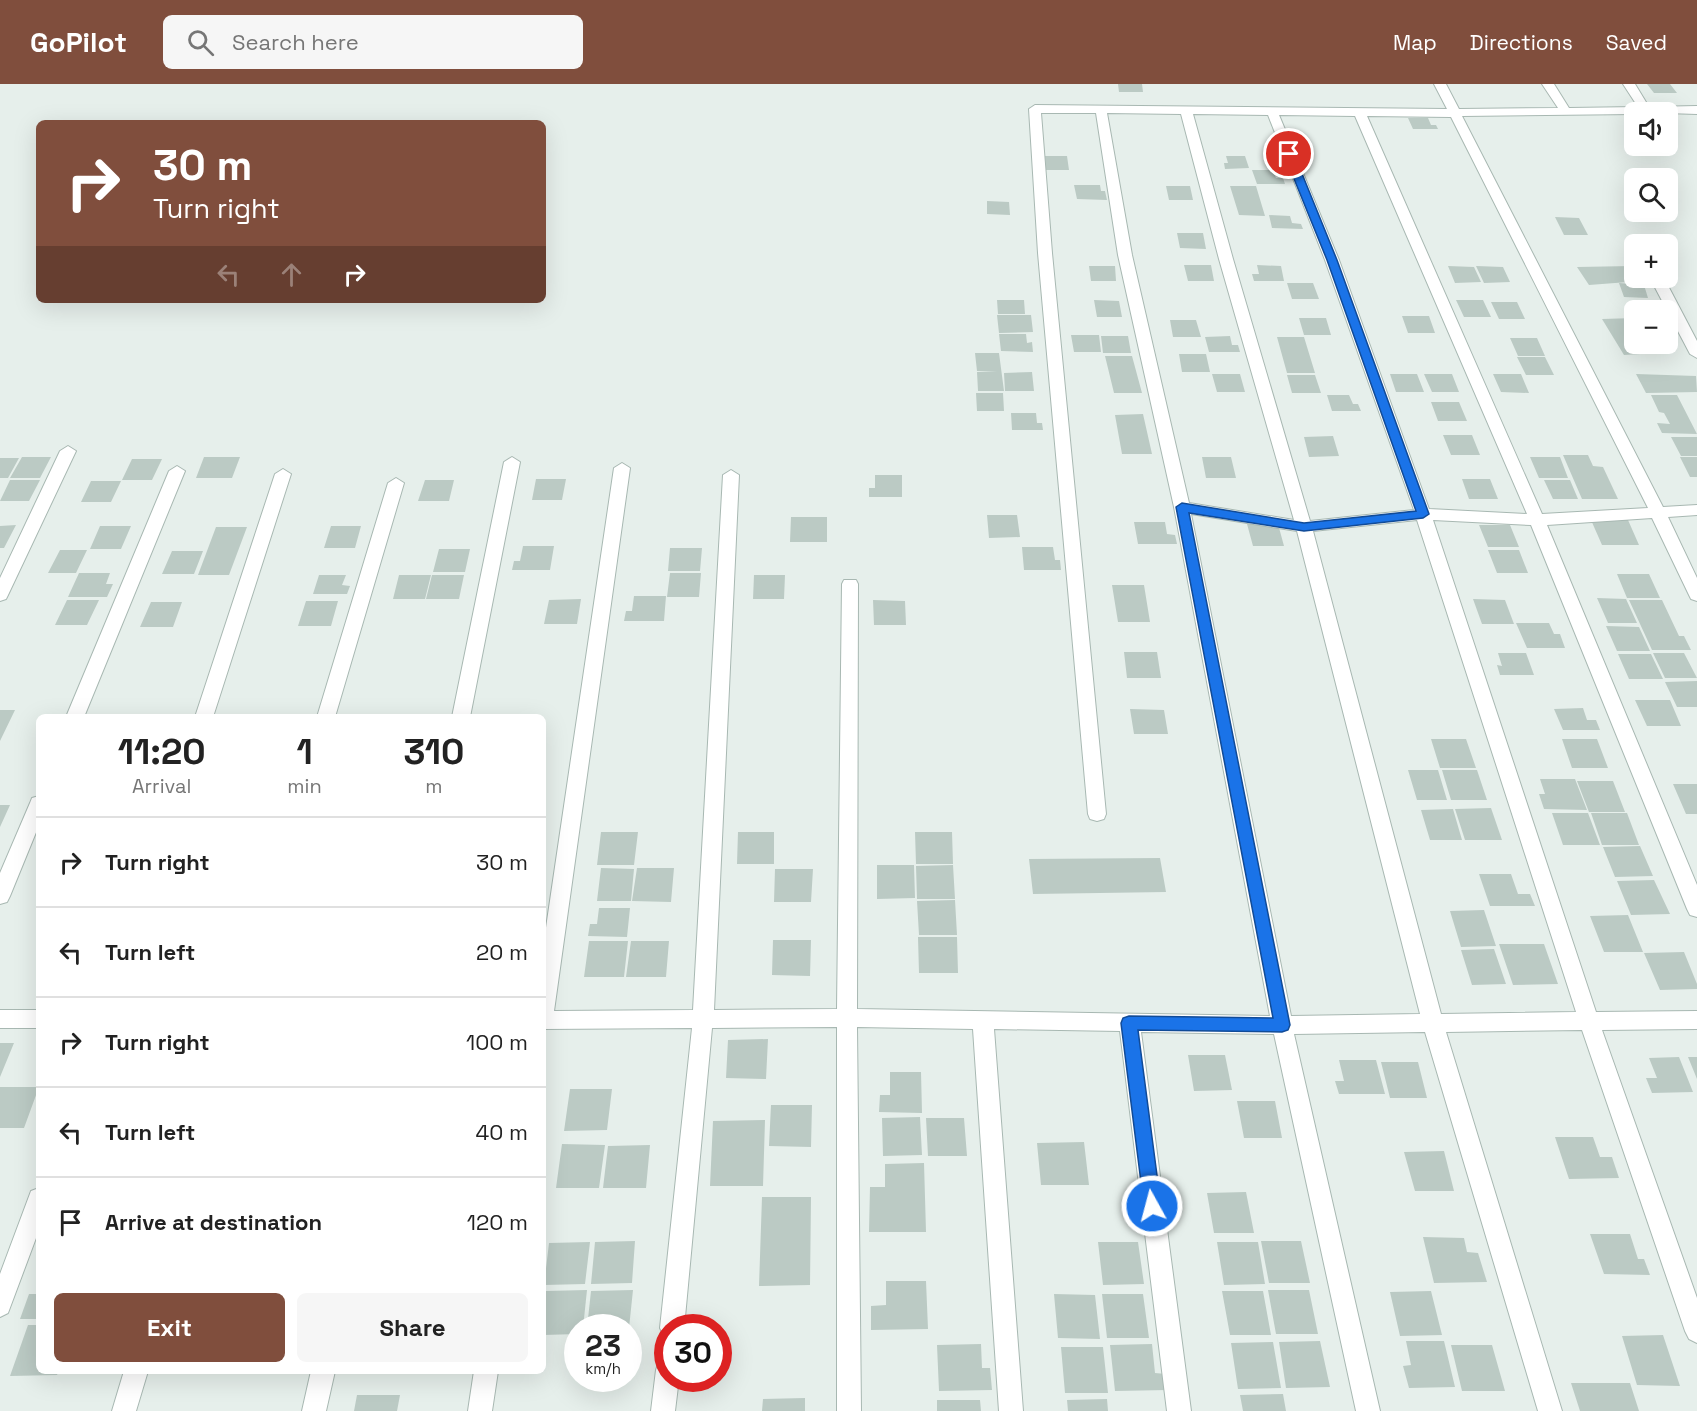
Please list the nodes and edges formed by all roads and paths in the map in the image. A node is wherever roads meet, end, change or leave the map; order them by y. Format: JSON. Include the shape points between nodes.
{"nodes":[{"id":1,"x":1440,"y":84,"type":"edge"},
{"id":2,"x":1548,"y":84,"type":"edge"},
{"id":3,"x":1629,"y":84,"type":"edge"},
{"id":4,"x":1640,"y":102,"type":"edge"},
{"id":5,"x":1101,"y":110,"type":"junction"},
{"id":6,"x":1186,"y":110,"type":"junction"},
{"id":7,"x":1678,"y":110,"type":"edge"},
{"id":8,"x":1697,"y":110,"type":"edge"},
{"id":9,"x":1272,"y":111,"type":"junction"},
{"id":10,"x":1624,"y":111,"type":"edge"},
{"id":11,"x":1359,"y":112,"type":"junction"},
{"id":12,"x":1566,"y":112,"type":"junction"},
{"id":13,"x":1453,"y":113,"type":"junction"},
{"id":14,"x":1662,"y":288,"type":"edge"},
{"id":15,"x":1697,"y":354,"type":"edge"},
{"id":16,"x":68,"y":451,"type":"dead end"},
{"id":17,"x":512,"y":462,"type":"dead end"},
{"id":18,"x":622,"y":468,"type":"dead end"},
{"id":19,"x":177,"y":471,"type":"dead end"},
{"id":20,"x":283,"y":474,"type":"dead end"},
{"id":21,"x":731,"y":475,"type":"dead end"},
{"id":22,"x":396,"y":483,"type":"dead end"},
{"id":23,"x":1182,"y":507,"type":"junction"},
{"id":24,"x":1697,"y":510,"type":"edge"},
{"id":25,"x":1657,"y":511,"type":"junction"},
{"id":26,"x":1423,"y":514,"type":"junction"},
{"id":27,"x":1537,"y":520,"type":"junction"},
{"id":28,"x":1304,"y":527,"type":"junction"},
{"id":29,"x":850,"y":584,"type":"dead end"},
{"id":30,"x":0,"y":595,"type":"edge"},
{"id":31,"x":1697,"y":595,"type":"edge"},
{"id":32,"x":76,"y":714,"type":"edge"},
{"id":33,"x":205,"y":714,"type":"edge"},
{"id":34,"x":327,"y":714,"type":"edge"},
{"id":35,"x":462,"y":714,"type":"edge"},
{"id":36,"x":36,"y":809,"type":"edge"},
{"id":37,"x":1097,"y":814,"type":"dead end"},
{"id":38,"x":0,"y":896,"type":"edge"},
{"id":39,"x":1697,"y":909,"type":"edge"},
{"id":40,"x":546,"y":997,"type":"edge"},
{"id":41,"x":847,"y":1017,"type":"junction"},
{"id":42,"x":546,"y":1018,"type":"edge"},
{"id":43,"x":703,"y":1018,"type":"junction"},
{"id":44,"x":0,"y":1019,"type":"edge"},
{"id":45,"x":36,"y":1019,"type":"edge"},
{"id":46,"x":983,"y":1020,"type":"junction"},
{"id":47,"x":1697,"y":1020,"type":"edge"},
{"id":48,"x":1589,"y":1022,"type":"junction"},
{"id":49,"x":1129,"y":1023,"type":"junction"},
{"id":50,"x":1432,"y":1024,"type":"junction"},
{"id":51,"x":1282,"y":1025,"type":"junction"},
{"id":52,"x":36,"y":1207,"type":"edge"},
{"id":53,"x":0,"y":1305,"type":"edge"},
{"id":54,"x":673,"y":1314,"type":"edge"},
{"id":55,"x":1697,"y":1331,"type":"edge"},
{"id":56,"x":135,"y":1374,"type":"edge"},
{"id":57,"x":322,"y":1374,"type":"edge"},
{"id":58,"x":486,"y":1374,"type":"edge"},
{"id":59,"x":665,"y":1392,"type":"edge"},
{"id":60,"x":124,"y":1411,"type":"edge"},
{"id":61,"x":314,"y":1411,"type":"edge"},
{"id":62,"x":480,"y":1411,"type":"edge"},
{"id":63,"x":663,"y":1411,"type":"edge"},
{"id":64,"x":849,"y":1411,"type":"edge"},
{"id":65,"x":1011,"y":1411,"type":"edge"},
{"id":66,"x":1179,"y":1411,"type":"edge"},
{"id":67,"x":1368,"y":1411,"type":"edge"},
{"id":68,"x":1550,"y":1411,"type":"edge"}],
"edges":[{"from":1,"to":13,"type":"street"},
{"from":2,"to":12,"type":"street"},
{"from":3,"to":4,"type":"street"},
{"from":5,"to":6,"type":"street"},
{"from":5,"to":23,"type":"street","via":[[1125,255]]},
{"from":5,"to":37,"type":"street","via":[[1035,109]]},
{"from":6,"to":9,"type":"street"},
{"from":6,"to":28,"type":"street"},
{"from":7,"to":8,"type":"street"},
{"from":9,"to":11,"type":"street"},
{"from":9,"to":26,"type":"street","via":[[1332,260]]},
{"from":10,"to":12,"type":"street"},
{"from":11,"to":13,"type":"street"},
{"from":11,"to":27,"type":"street"},
{"from":12,"to":13,"type":"street"},
{"from":13,"to":25,"type":"street"},
{"from":14,"to":15,"type":"street"},
{"from":16,"to":30,"type":"street"},
{"from":17,"to":35,"type":"street"},
{"from":18,"to":40,"type":"street"},
{"from":19,"to":32,"type":"street"},
{"from":20,"to":33,"type":"street"},
{"from":21,"to":43,"type":"street"},
{"from":22,"to":34,"type":"street"},
{"from":23,"to":28,"type":"street"},
{"from":23,"to":51,"type":"street"},
{"from":24,"to":25,"type":"street"},
{"from":25,"to":27,"type":"street"},
{"from":25,"to":31,"type":"street"},
{"from":26,"to":27,"type":"street"},
{"from":26,"to":28,"type":"street"},
{"from":26,"to":48,"type":"street"},
{"from":27,"to":39,"type":"street"},
{"from":28,"to":50,"type":"street"},
{"from":29,"to":41,"type":"street"},
{"from":36,"to":38,"type":"street"},
{"from":41,"to":43,"type":"street"},
{"from":41,"to":46,"type":"street"},
{"from":41,"to":64,"type":"street"},
{"from":42,"to":43,"type":"street"},
{"from":43,"to":54,"type":"street"},
{"from":44,"to":45,"type":"street"},
{"from":46,"to":49,"type":"street"},
{"from":46,"to":65,"type":"street"},
{"from":47,"to":48,"type":"street"},
{"from":48,"to":50,"type":"street"},
{"from":48,"to":55,"type":"street"},
{"from":49,"to":51,"type":"street"},
{"from":49,"to":66,"type":"street"},
{"from":50,"to":51,"type":"street"},
{"from":50,"to":68,"type":"street"},
{"from":51,"to":67,"type":"street"},
{"from":52,"to":53,"type":"street"},
{"from":56,"to":60,"type":"street"},
{"from":57,"to":61,"type":"street"},
{"from":58,"to":62,"type":"street"},
{"from":59,"to":63,"type":"street"}]}
